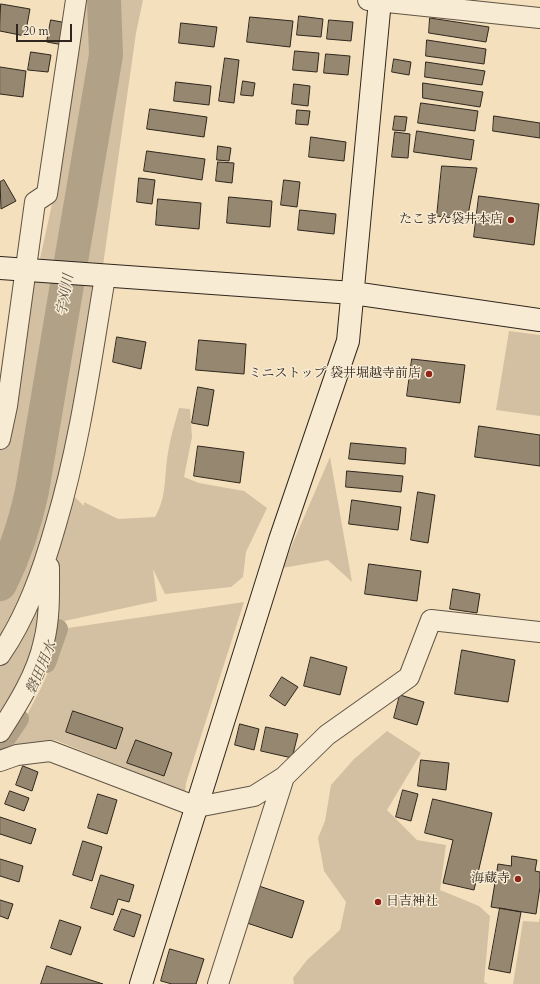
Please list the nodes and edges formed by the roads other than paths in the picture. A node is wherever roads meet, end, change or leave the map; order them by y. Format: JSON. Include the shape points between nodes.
{"nodes":[{"id":1,"x":76,"y":0,"type":"edge"},
{"id":2,"x":368,"y":0,"type":"edge"},
{"id":3,"x":380,"y":0,"type":"edge"},
{"id":4,"x":540,"y":18,"type":"edge"},
{"id":5,"x":0,"y":268,"type":"edge"},
{"id":6,"x":25,"y":270,"type":"junction"},
{"id":7,"x":101,"y":276,"type":"junction"},
{"id":8,"x":353,"y":294,"type":"junction"},
{"id":9,"x":540,"y":320,"type":"edge"},
{"id":10,"x":0,"y":439,"type":"edge"},
{"id":11,"x":49,"y":549,"type":"junction"},
{"id":12,"x":540,"y":632,"type":"edge"},
{"id":13,"x":0,"y":655,"type":"edge"},
{"id":14,"x":0,"y":732,"type":"edge"},
{"id":15,"x":0,"y":761,"type":"edge"},
{"id":16,"x":284,"y":776,"type":"junction"},
{"id":17,"x":197,"y":807,"type":"junction"},
{"id":18,"x":141,"y":984,"type":"edge"},
{"id":19,"x":218,"y":984,"type":"edge"}],
"edges":[{"from":1,"to":6,"type":"street","via":[[47,194],[36,202]]},
{"from":2,"to":3,"type":"street"},
{"from":3,"to":4,"type":"street"},
{"from":3,"to":8,"type":"street"},
{"from":5,"to":6,"type":"street"},
{"from":6,"to":7,"type":"street"},
{"from":6,"to":10,"type":"street","via":[[7,406]]},
{"from":7,"to":8,"type":"street"},
{"from":7,"to":11,"type":"street","via":[[78,438]]},
{"from":8,"to":9,"type":"street"},
{"from":8,"to":17,"type":"street","via":[[348,341],[280,540]]},
{"from":11,"to":13,"type":"street","via":[[36,587]]},
{"from":11,"to":14,"type":"street","via":[[48,613],[44,642],[18,703]]},
{"from":12,"to":16,"type":"street","via":[[430,620],[409,676],[327,735]]},
{"from":15,"to":17,"type":"street","via":[[17,755],[50,751]]},
{"from":16,"to":17,"type":"street","via":[[254,796]]},
{"from":16,"to":19,"type":"street"},
{"from":17,"to":18,"type":"street"}]}
